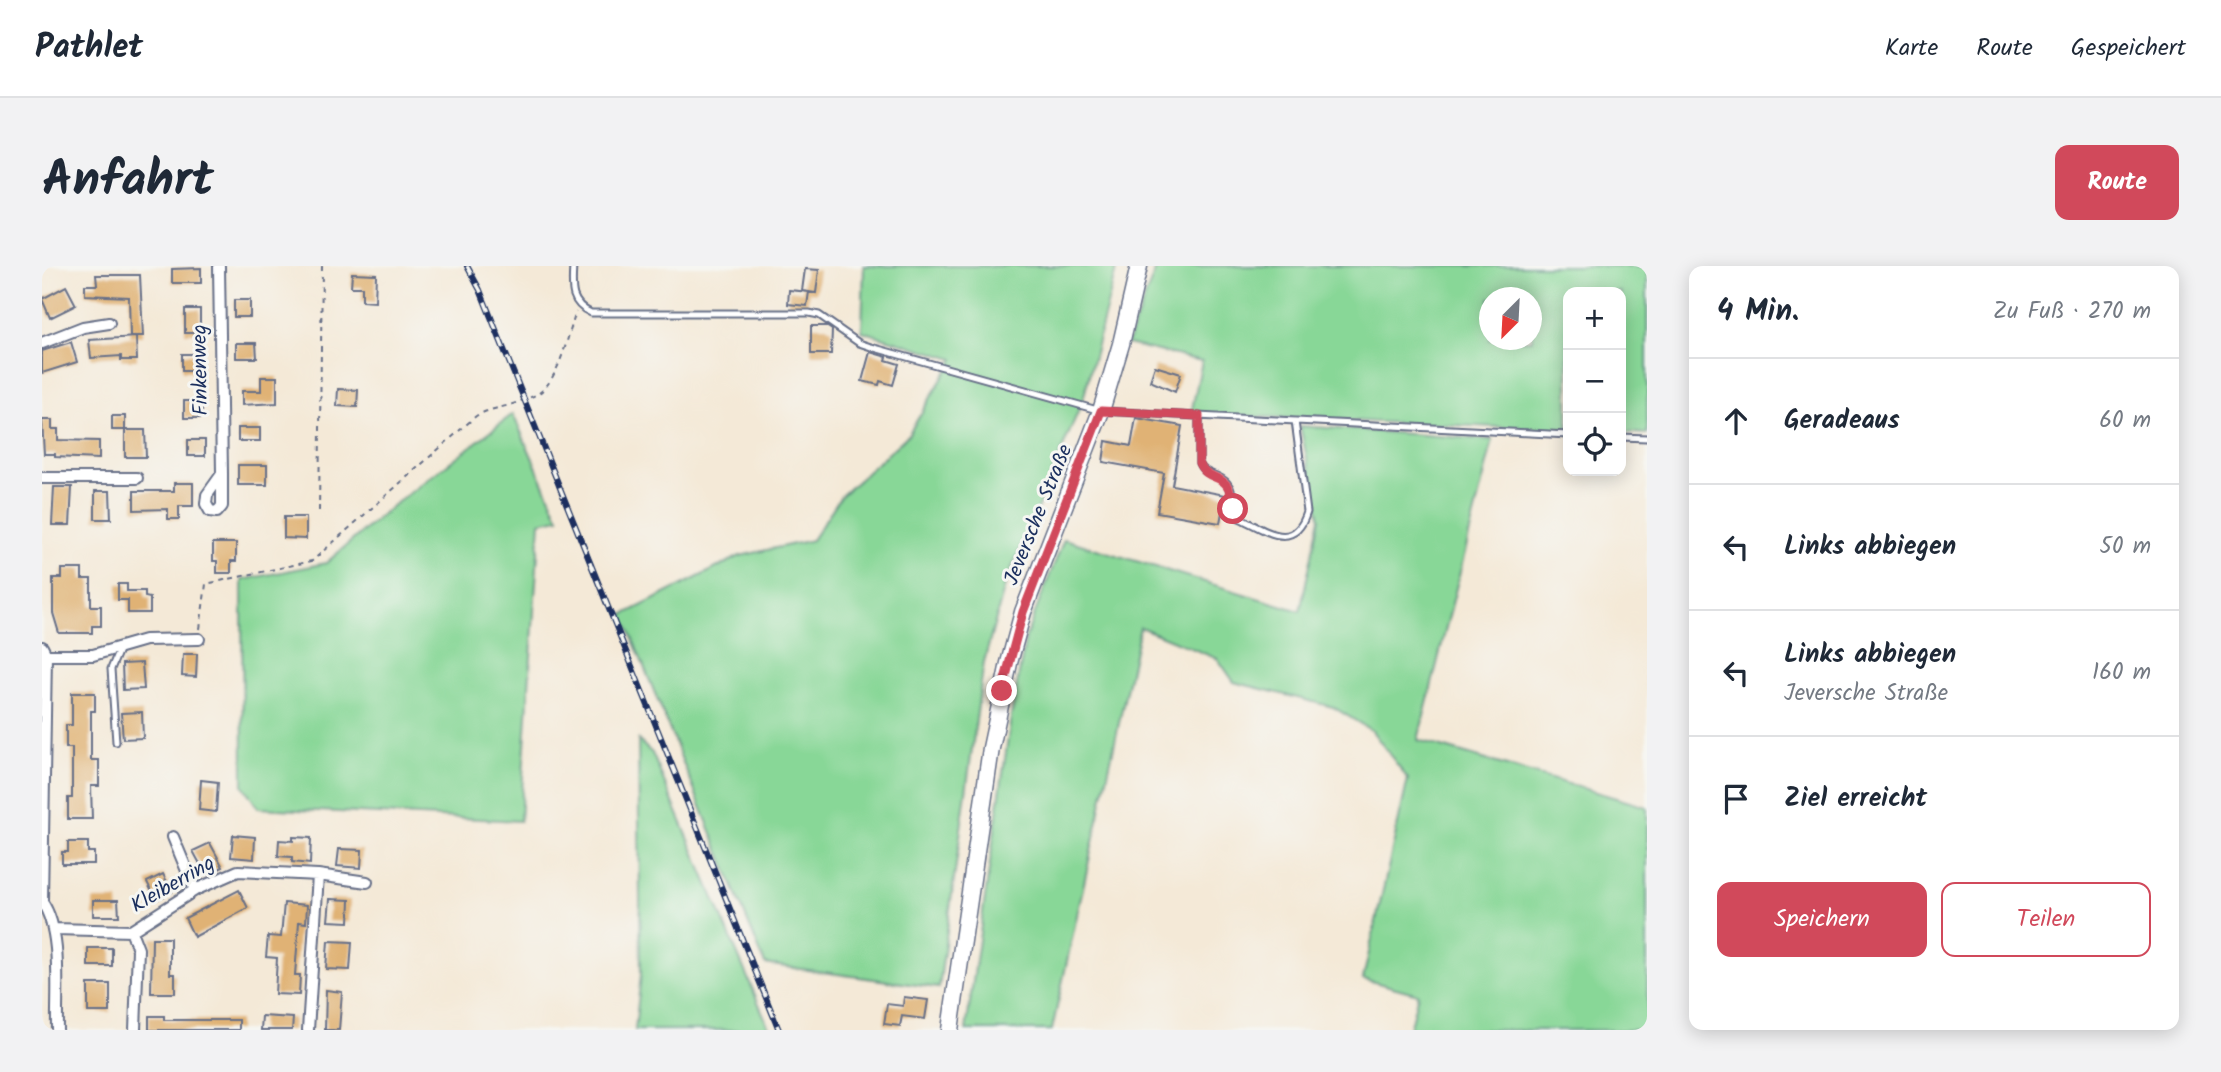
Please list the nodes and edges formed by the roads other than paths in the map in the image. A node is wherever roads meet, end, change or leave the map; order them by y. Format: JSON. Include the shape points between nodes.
{"nodes":[{"id":1,"x":219,"y":266,"type":"edge"},
{"id":2,"x":573,"y":266,"type":"edge"},
{"id":3,"x":1139,"y":266,"type":"edge"},
{"id":4,"x":109,"y":323,"type":"dead end"},
{"id":5,"x":42,"y":343,"type":"edge"},
{"id":6,"x":1101,"y":411,"type":"junction"},
{"id":7,"x":1199,"y":416,"type":"junction"},
{"id":8,"x":1295,"y":421,"type":"junction"},
{"id":9,"x":1563,"y":435,"type":"edge"},
{"id":10,"x":1626,"y":437,"type":"edge"},
{"id":11,"x":1647,"y":438,"type":"edge"},
{"id":12,"x":222,"y":474,"type":"dead end"},
{"id":13,"x":42,"y":478,"type":"edge"},
{"id":14,"x":137,"y":478,"type":"dead end"},
{"id":15,"x":199,"y":639,"type":"road end"},
{"id":16,"x":120,"y":647,"type":"junction"},
{"id":17,"x":44,"y":651,"type":"edge"},
{"id":18,"x":116,"y":742,"type":"dead end"},
{"id":19,"x":173,"y":837,"type":"dead end"},
{"id":20,"x":318,"y":875,"type":"junction"},
{"id":21,"x":367,"y":882,"type":"dead end"},
{"id":22,"x":195,"y":890,"type":"junction"},
{"id":23,"x":42,"y":901,"type":"edge"},
{"id":24,"x":55,"y":929,"type":"junction"},
{"id":25,"x":131,"y":931,"type":"junction"},
{"id":26,"x":57,"y":1030,"type":"edge"},
{"id":27,"x":135,"y":1030,"type":"edge"},
{"id":28,"x":309,"y":1030,"type":"edge"},
{"id":29,"x":950,"y":1030,"type":"edge"}],
"edges":[{"from":1,"to":12,"type":"street","name":"Finkenweg"},
{"from":2,"to":6,"type":"lane","via":[[572,286],[580,308],[591,313],[819,315],[871,347]]},
{"from":3,"to":6,"type":"street","name":"Jeversche Straße"},
{"from":4,"to":5,"type":"street","via":[[83,327]]},
{"from":6,"to":7,"type":"lane"},
{"from":6,"to":29,"type":"street","name":"Jeversche Straße","via":[[1028,600],[1009,663]]},
{"from":7,"to":8,"type":"lane"},
{"from":7,"to":8,"type":"lane","via":[[1202,470],[1227,483],[1237,517],[1279,536],[1292,535],[1307,512]]},
{"from":8,"to":9,"type":"lane"},
{"from":10,"to":11,"type":"lane"},
{"from":13,"to":14,"type":"street"},
{"from":15,"to":16,"type":"street","via":[[145,640]]},
{"from":16,"to":17,"type":"street","via":[[93,655]]},
{"from":16,"to":18,"type":"lane","via":[[111,669]]},
{"from":17,"to":23,"type":"street"},
{"from":19,"to":22,"type":"street"},
{"from":20,"to":21,"type":"street","name":"Kleiberring"},
{"from":20,"to":22,"type":"street","name":"Kleiberring","via":[[238,871]]},
{"from":20,"to":28,"type":"street"},
{"from":22,"to":25,"type":"street","name":"Kleiberring"},
{"from":23,"to":24,"type":"street"},
{"from":24,"to":25,"type":"street","name":"Kleiberring"},
{"from":24,"to":26,"type":"street"},
{"from":25,"to":27,"type":"street","name":"Kleiberring","via":[[138,950]]}]}
